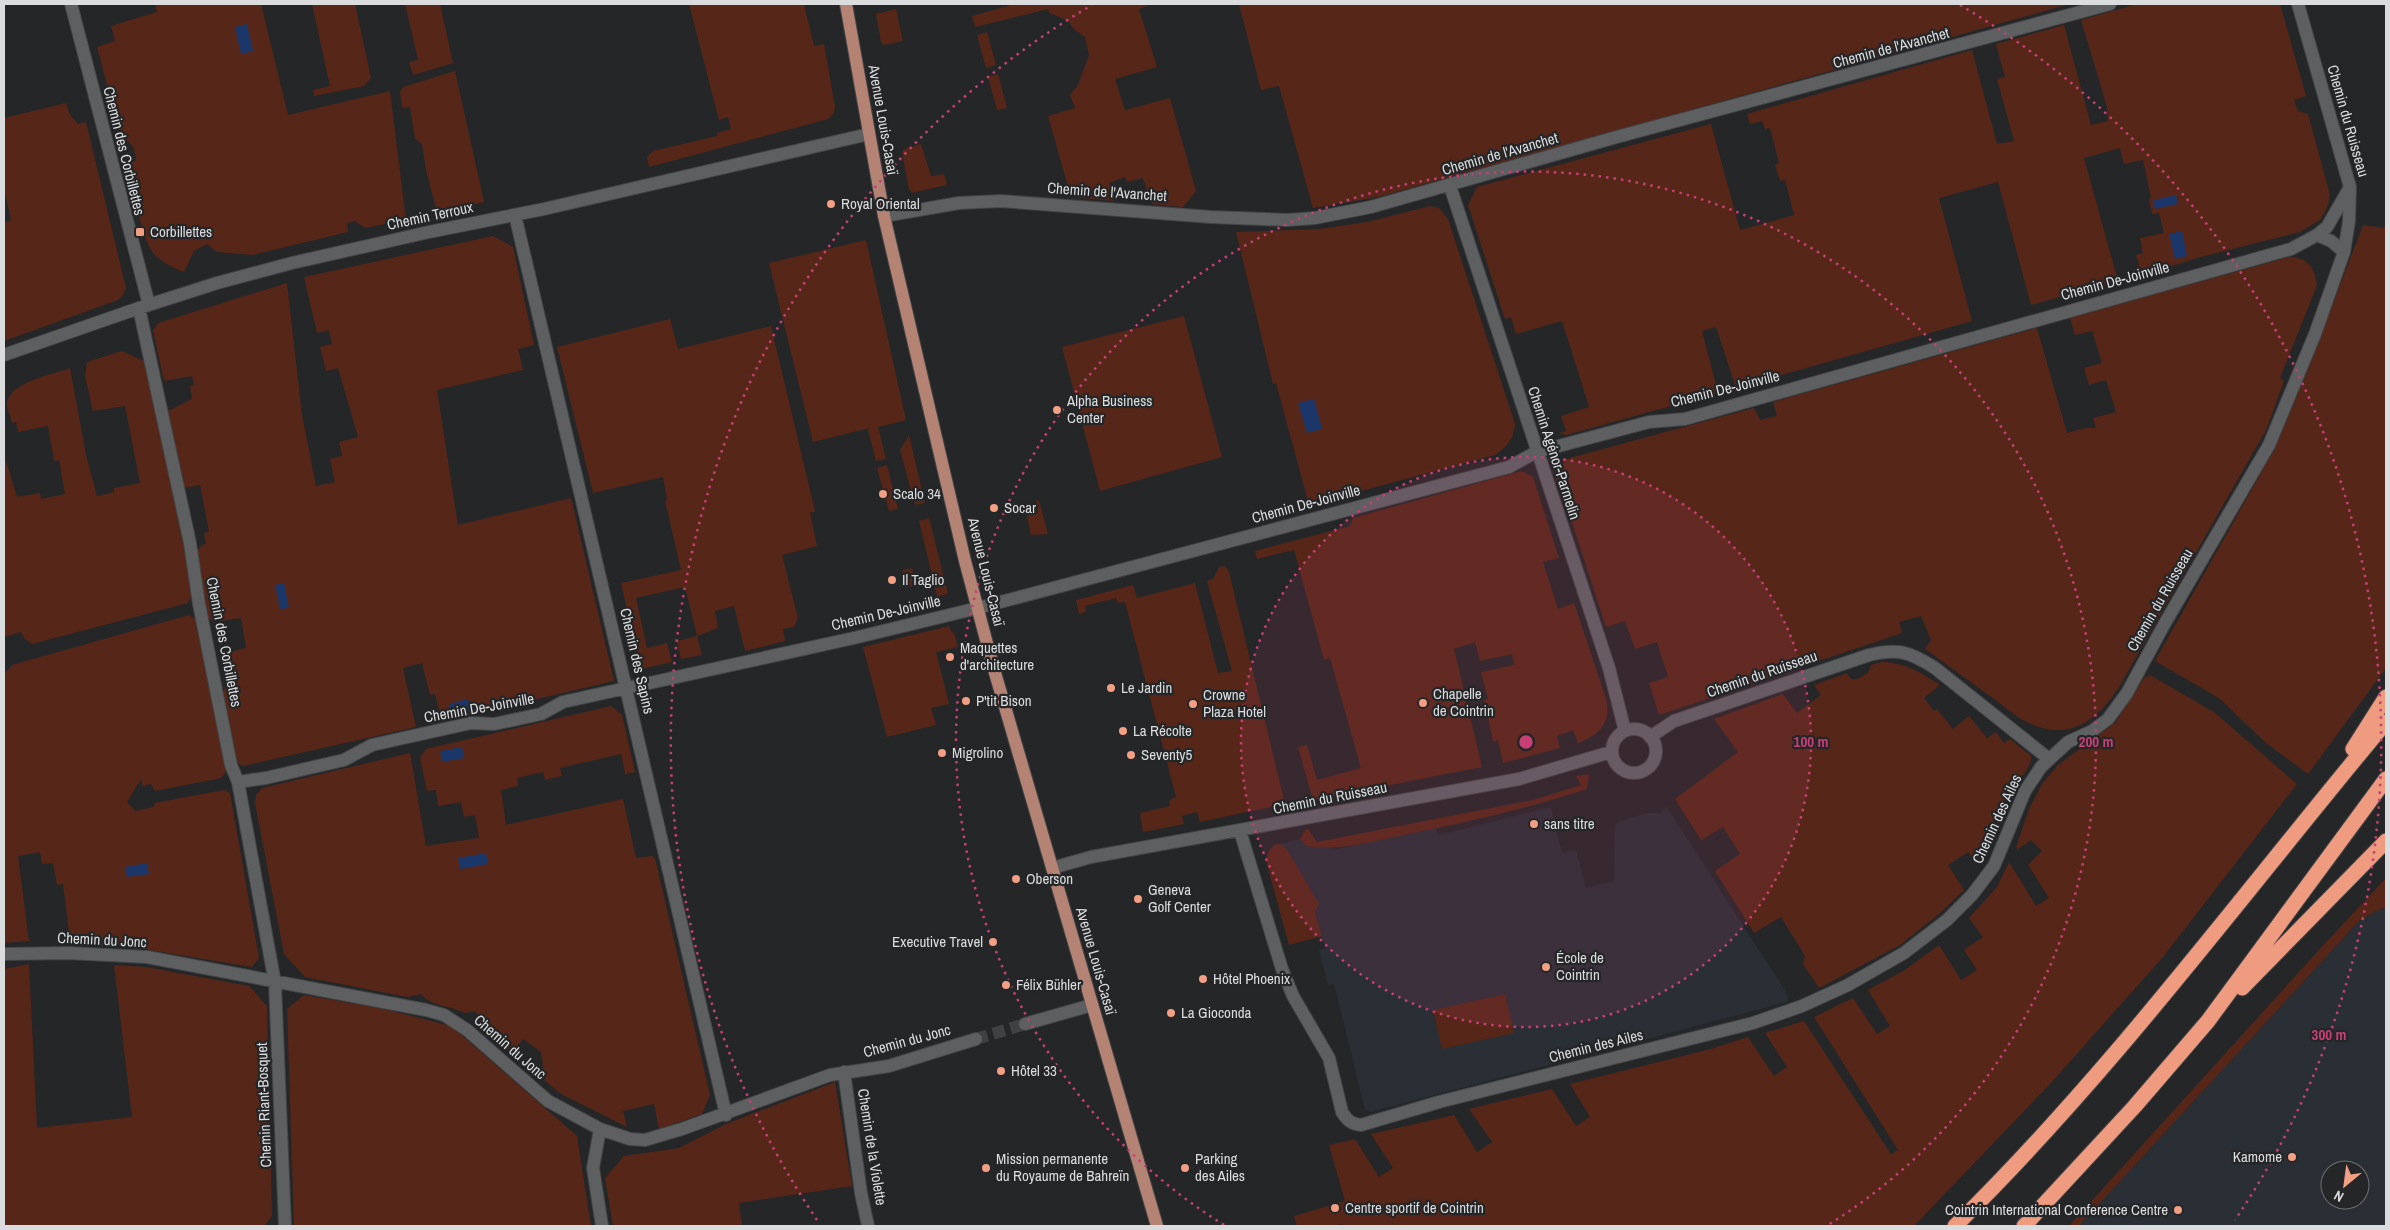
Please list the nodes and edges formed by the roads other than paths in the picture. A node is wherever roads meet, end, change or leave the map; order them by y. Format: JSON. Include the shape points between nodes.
{"nodes":[{"id":1,"x":71,"y":4,"type":"edge"},
{"id":2,"x":846,"y":4,"type":"edge"},
{"id":3,"x":2110,"y":4,"type":"edge"},
{"id":4,"x":2298,"y":4,"type":"edge"},
{"id":5,"x":869,"y":134,"type":"junction"},
{"id":6,"x":1450,"y":186,"type":"junction"},
{"id":7,"x":2350,"y":187,"type":"junction"},
{"id":8,"x":515,"y":215,"type":"junction"},
{"id":9,"x":884,"y":216,"type":"junction"},
{"id":10,"x":2317,"y":235,"type":"junction"},
{"id":11,"x":2344,"y":252,"type":"junction"},
{"id":12,"x":144,"y":307,"type":"junction"},
{"id":13,"x":4,"y":355,"type":"edge"},
{"id":14,"x":1536,"y":452,"type":"junction"},
{"id":15,"x":978,"y":608,"type":"junction"},
{"id":16,"x":626,"y":687,"type":"junction"},
{"id":17,"x":2386,"y":697,"type":"edge"},
{"id":18,"x":2386,"y":722,"type":"edge"},
{"id":19,"x":1625,"y":731,"type":"junction"},
{"id":20,"x":1650,"y":737,"type":"junction"},
{"id":21,"x":1612,"y":752,"type":"junction"},
{"id":22,"x":2049,"y":759,"type":"junction"},
{"id":23,"x":2386,"y":779,"type":"edge"},
{"id":24,"x":238,"y":782,"type":"junction"},
{"id":25,"x":2320,"y":801,"type":"junction"},
{"id":26,"x":1240,"y":831,"type":"junction"},
{"id":27,"x":2384,"y":842,"type":"edge"},
{"id":28,"x":1052,"y":868,"type":"junction"},
{"id":29,"x":4,"y":954,"type":"edge"},
{"id":30,"x":276,"y":983,"type":"junction"},
{"id":31,"x":1092,"y":1005,"type":"junction"},
{"id":32,"x":2208,"y":1021,"type":"junction"},
{"id":33,"x":1025,"y":1024,"type":"tunnel mouth"},
{"id":34,"x":976,"y":1038,"type":"tunnel mouth"},
{"id":35,"x":844,"y":1072,"type":"junction"},
{"id":36,"x":726,"y":1115,"type":"junction"},
{"id":37,"x":600,"y":1129,"type":"junction"},
{"id":38,"x":285,"y":1226,"type":"edge"},
{"id":39,"x":602,"y":1226,"type":"edge"},
{"id":40,"x":868,"y":1226,"type":"edge"},
{"id":41,"x":1157,"y":1226,"type":"edge"},
{"id":42,"x":1955,"y":1226,"type":"edge"},
{"id":43,"x":2024,"y":1226,"type":"edge"}],
"edges":[{"from":1,"to":12,"type":"street","name":"Chemin des Corbillettes"},
{"from":2,"to":5,"type":"main road","name":"Avenue Louis-Casaï"},
{"from":3,"to":6,"type":"street","name":"Chemin de l'Avanchet","via":[[1613,138]]},
{"from":4,"to":7,"type":"street","name":"Chemin du Ruisseau"},
{"from":5,"to":8,"type":"street","name":"Chemin Terroux"},
{"from":5,"to":9,"type":"main road","name":"Avenue Louis-Casaï"},
{"from":6,"to":9,"type":"street","name":"Chemin de l'Avanchet","via":[[1371,207],[1288,220],[1001,201],[959,203]]},
{"from":6,"to":14,"type":"street","name":"Chemin Agénor-Parmelin"},
{"from":7,"to":10,"type":"street","name":"Chemin De-Joinville","via":[[2336,215]]},
{"from":7,"to":11,"type":"street","name":"Chemin du Ruisseau","via":[[2350,220]]},
{"from":8,"to":12,"type":"street","name":"Chemin Terroux","via":[[292,263]]},
{"from":8,"to":16,"type":"street","name":"Chemin des Sapins"},
{"from":9,"to":15,"type":"main road","name":"Avenue Louis-Casaï"},
{"from":10,"to":11,"type":"street"},
{"from":10,"to":14,"type":"street","name":"Chemin De-Joinville","via":[[2282,252],[1730,406],[1685,418],[1649,422]]},
{"from":11,"to":22,"type":"street","name":"Chemin du Ruisseau","via":[[2315,334],[2269,445],[2126,693],[2108,719],[2068,742]]},
{"from":12,"to":13,"type":"street","name":"Chemin Terroux"},
{"from":12,"to":24,"type":"street","name":"Chemin des Corbillettes","via":[[229,756]]},
{"from":14,"to":15,"type":"street","name":"Chemin De-Joinville","via":[[1509,467]]},
{"from":14,"to":19,"type":"street","name":"Chemin Agénor-Parmelin","via":[[1609,668]]},
{"from":15,"to":16,"type":"street","name":"Chemin De-Joinville"},
{"from":15,"to":28,"type":"main road","name":"Avenue Louis-Casaï"},
{"from":16,"to":24,"type":"street","name":"Chemin De-Joinville","via":[[563,702],[542,714],[494,724],[471,722],[372,745],[344,760]]},
{"from":16,"to":36,"type":"street","name":"Chemin des Sapins"},
{"from":17,"to":25,"type":"highway"},
{"from":18,"to":25,"type":"highway"},
{"from":19,"to":20,"type":"street","via":[[1639,730]]},
{"from":19,"to":21,"type":"street","via":[[1613,743]]},
{"from":20,"to":21,"type":"street","via":[[1654,742],[1655,755],[1649,767],[1642,771],[1625,771],[1614,760]]},
{"from":20,"to":22,"type":"street","name":"Chemin du Ruisseau","via":[[1674,721],[1888,650],[1909,653],[1935,668]]},
{"from":21,"to":26,"type":"street","name":"Chemin du Ruisseau","via":[[1519,779]]},
{"from":22,"to":26,"type":"street","name":"Chemin des Ailes","via":[[2025,791],[2000,856],[1972,895],[1929,935],[1848,985],[1823,998],[1753,1023],[1439,1102],[1361,1125],[1346,1119],[1342,1112],[1329,1058],[1287,982],[1263,914]]},
{"from":23,"to":32,"type":"highway"},
{"from":24,"to":30,"type":"street","name":"Chemin des Corbillettes"},
{"from":25,"to":42,"type":"highway","via":[[2119,1050],[2034,1145]]},
{"from":26,"to":28,"type":"street","name":"Chemin du Ruisseau","via":[[1092,857]]},
{"from":27,"to":32,"type":"highway"},
{"from":28,"to":31,"type":"main road","name":"Avenue Louis-Casaï"},
{"from":29,"to":30,"type":"street","name":"Chemin du Jonc","via":[[147,957]]},
{"from":30,"to":37,"type":"street","name":"Chemin du Jonc","via":[[444,1015],[467,1030],[548,1101]]},
{"from":30,"to":38,"type":"street","name":"Chemin Riant-Bosquet"},
{"from":31,"to":33,"type":"street"},
{"from":31,"to":41,"type":"main road","name":"Avenue Louis-Casaï"},
{"from":32,"to":43,"type":"highway","via":[[2124,1120]]},
{"from":34,"to":35,"type":"street","name":"Chemin du Jonc","via":[[889,1066]]},
{"from":35,"to":36,"type":"street","name":"Chemin du Jonc"},
{"from":35,"to":40,"type":"street","name":"Chemin de la Violette"},
{"from":36,"to":37,"type":"street","name":"Chemin du Jonc","via":[[645,1140],[630,1139]]},
{"from":37,"to":39,"type":"street","via":[[593,1168]]}]}
